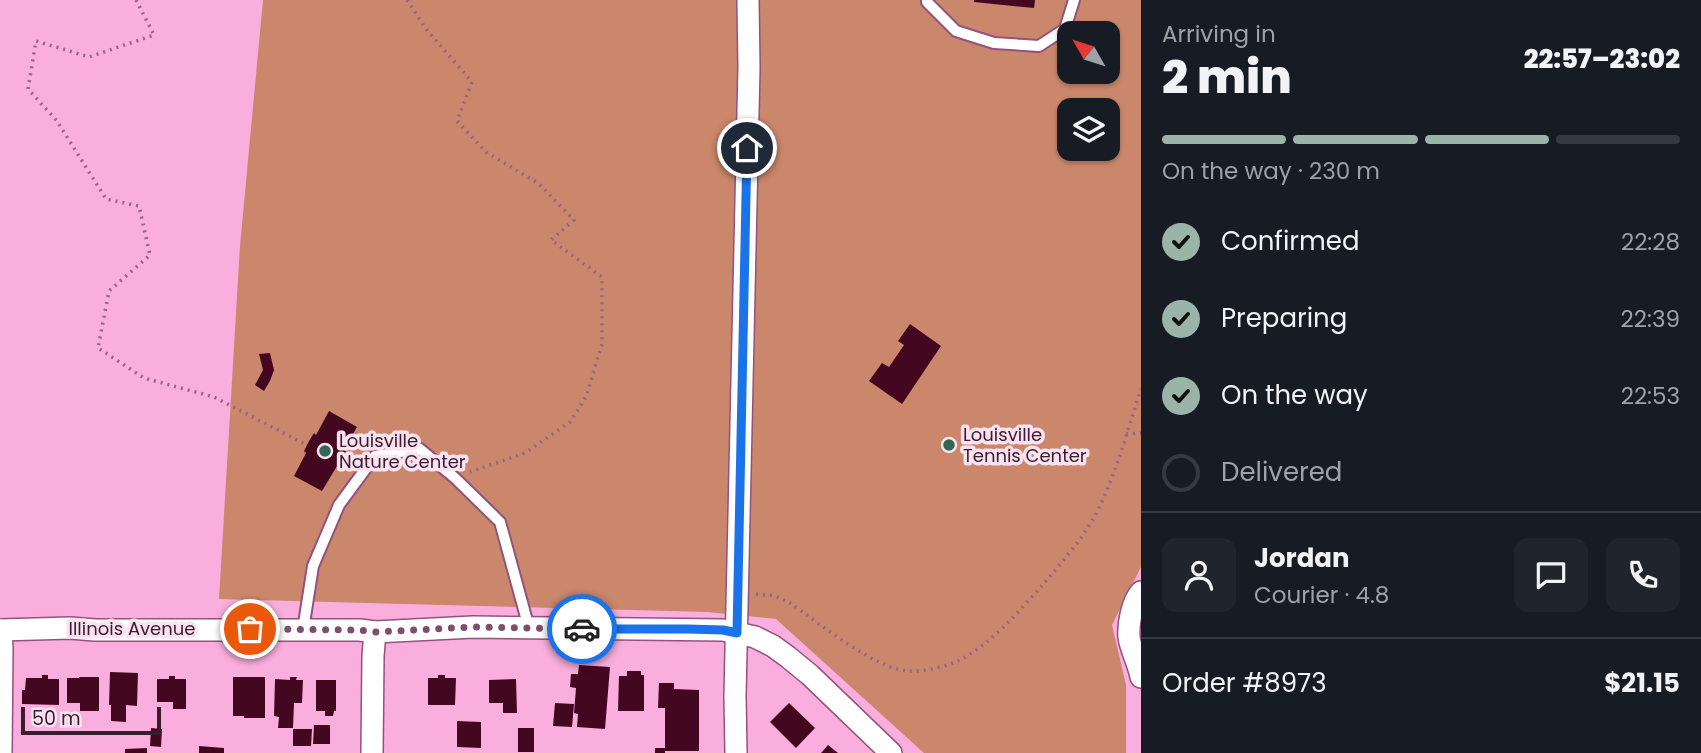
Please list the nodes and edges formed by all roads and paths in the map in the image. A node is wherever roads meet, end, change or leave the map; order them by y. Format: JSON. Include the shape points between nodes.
{"nodes":[{"id":1,"x":136,"y":0,"type":"edge"},
{"id":2,"x":407,"y":0,"type":"edge"},
{"id":3,"x":748,"y":0,"type":"edge"},
{"id":4,"x":927,"y":0,"type":"edge"},
{"id":5,"x":1074,"y":0,"type":"edge"},
{"id":6,"x":1141,"y":389,"type":"edge"},
{"id":7,"x":1141,"y":433,"type":"edge"},
{"id":8,"x":1126,"y":434,"type":"junction"},
{"id":9,"x":307,"y":445,"type":"dead end"},
{"id":10,"x":455,"y":478,"type":"junction"},
{"id":11,"x":1141,"y":592,"type":"edge"},
{"id":12,"x":738,"y":595,"type":"junction"},
{"id":13,"x":529,"y":628,"type":"junction"},
{"id":14,"x":0,"y":630,"type":"edge"},
{"id":15,"x":303,"y":630,"type":"junction"},
{"id":16,"x":375,"y":632,"type":"junction"},
{"id":17,"x":737,"y":633,"type":"junction"},
{"id":18,"x":1139,"y":665,"type":"edge"},
{"id":19,"x":1,"y":753,"type":"edge"},
{"id":20,"x":372,"y":753,"type":"edge"},
{"id":21,"x":736,"y":753,"type":"edge"},
{"id":22,"x":891,"y":753,"type":"edge"}],
"edges":[{"from":1,"to":9,"type":"path","via":[[154,35],[89,57],[36,41],[28,89],[57,121],[106,199],[139,206],[150,255],[109,291],[98,348],[144,378],[214,397]]},
{"from":2,"to":10,"type":"path","via":[[472,82],[457,121],[486,152],[538,183],[575,220],[551,240],[602,277],[602,344],[586,397],[570,422],[526,453]]},
{"from":3,"to":12,"type":"street"},
{"from":4,"to":5,"type":"lane","via":[[956,30],[994,43],[1039,46],[1066,29]]},
{"from":6,"to":8,"type":"path"},
{"from":7,"to":8,"type":"path"},
{"from":8,"to":12,"type":"path","via":[[1095,515],[1067,557],[988,642],[958,661],[907,671],[881,664],[790,603],[775,596]]},
{"from":10,"to":13,"type":"lane","via":[[500,522]]},
{"from":10,"to":15,"type":"lane","via":[[420,449],[376,456],[340,505],[313,566]]},
{"from":11,"to":18,"type":"street","via":[[1130,620],[1129,638]]},
{"from":12,"to":17,"type":"street"},
{"from":13,"to":16,"type":"street","name":"Illinois Avenue"},
{"from":13,"to":17,"type":"street","name":"Illinois Avenue"},
{"from":14,"to":15,"type":"street","name":"Illinois Avenue"},
{"from":14,"to":19,"type":"street"},
{"from":15,"to":16,"type":"street","name":"Illinois Avenue"},
{"from":16,"to":20,"type":"street"},
{"from":17,"to":21,"type":"street"},
{"from":17,"to":22,"type":"street","name":"Illinois Avenue","via":[[774,646]]}]}
